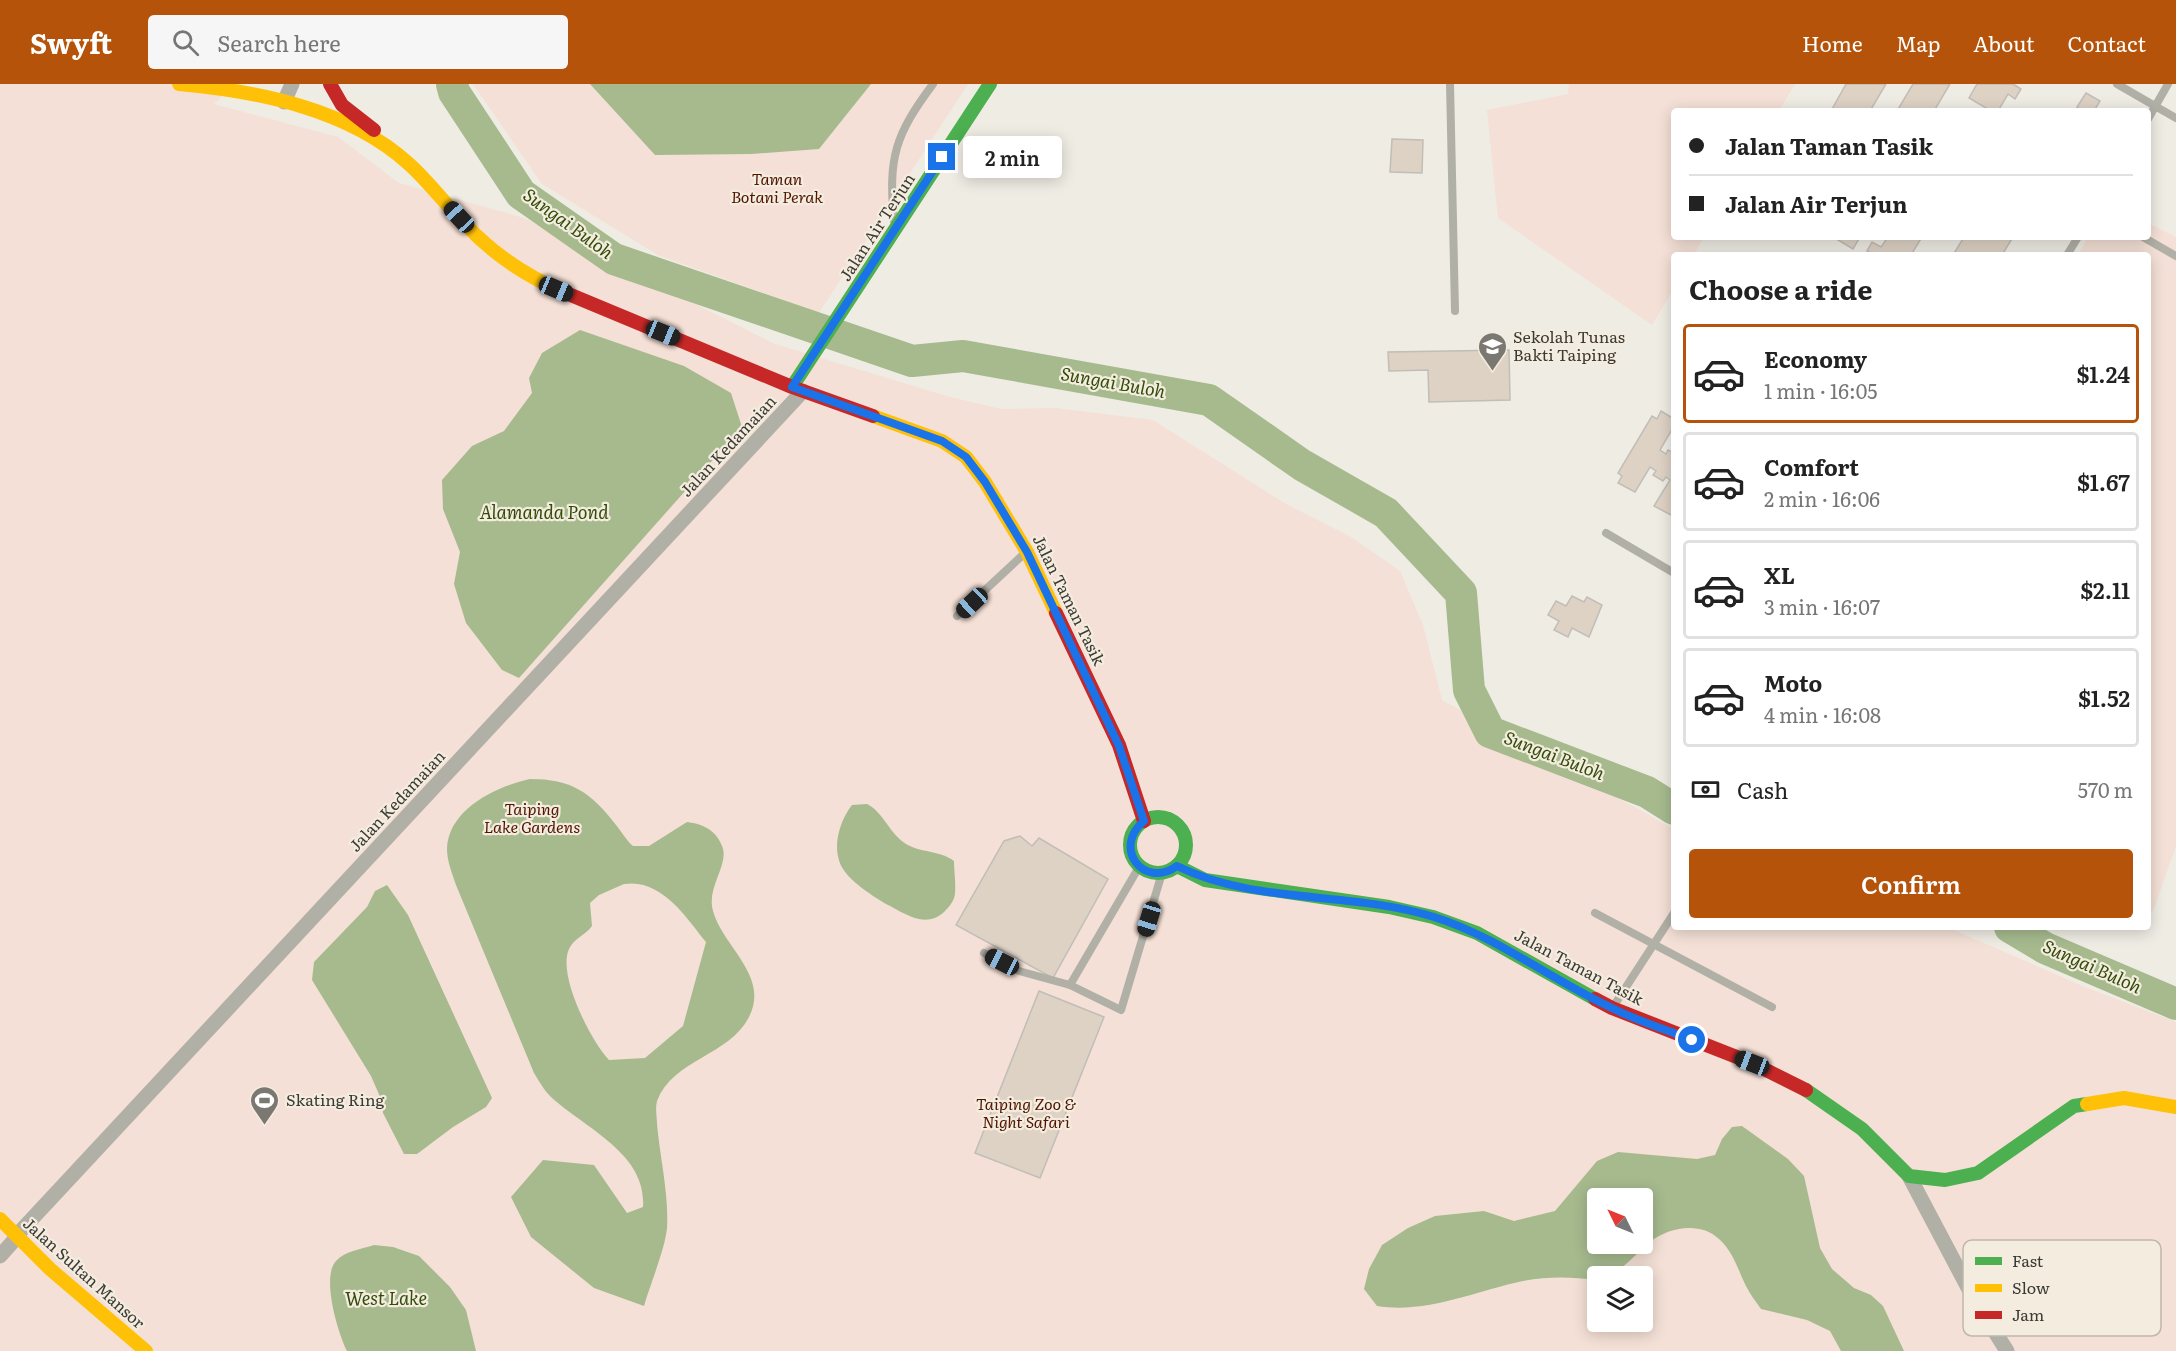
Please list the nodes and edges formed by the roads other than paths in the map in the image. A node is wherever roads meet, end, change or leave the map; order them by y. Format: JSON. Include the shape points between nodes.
{"nodes":[{"id":1,"x":179,"y":84,"type":"edge"},
{"id":2,"x":292,"y":84,"type":"edge"},
{"id":3,"x":330,"y":84,"type":"edge"},
{"id":4,"x":933,"y":84,"type":"edge"},
{"id":5,"x":990,"y":84,"type":"edge"},
{"id":6,"x":1450,"y":84,"type":"edge"},
{"id":7,"x":2117,"y":84,"type":"edge"},
{"id":8,"x":2168,"y":84,"type":"edge"},
{"id":9,"x":223,"y":85,"type":"edge"},
{"id":10,"x":284,"y":102,"type":"junction"},
{"id":11,"x":2156,"y":106,"type":"junction"},
{"id":12,"x":2151,"y":114,"type":"edge"},
{"id":13,"x":2176,"y":117,"type":"edge"},
{"id":14,"x":397,"y":154,"type":"junction"},
{"id":15,"x":894,"y":231,"type":"junction"},
{"id":16,"x":2148,"y":240,"type":"edge"},
{"id":17,"x":2176,"y":256,"type":"edge"},
{"id":18,"x":1455,"y":310,"type":"dead end"},
{"id":19,"x":798,"y":389,"type":"junction"},
{"id":20,"x":1606,"y":533,"type":"dead end"},
{"id":21,"x":1027,"y":552,"type":"junction"},
{"id":22,"x":1671,"y":571,"type":"edge"},
{"id":23,"x":957,"y":616,"type":"dead end"},
{"id":24,"x":1144,"y":821,"type":"junction"},
{"id":25,"x":1177,"y":866,"type":"junction"},
{"id":26,"x":1139,"y":867,"type":"junction"},
{"id":27,"x":1162,"y":873,"type":"junction"},
{"id":28,"x":1595,"y":912,"type":"dead end"},
{"id":29,"x":1671,"y":918,"type":"edge"},
{"id":30,"x":1654,"y":944,"type":"junction"},
{"id":31,"x":984,"y":953,"type":"dead end"},
{"id":32,"x":1070,"y":985,"type":"junction"},
{"id":33,"x":1772,"y":1007,"type":"dead end"},
{"id":34,"x":1612,"y":1008,"type":"junction"},
{"id":35,"x":2176,"y":1107,"type":"edge"},
{"id":36,"x":1909,"y":1176,"type":"junction"},
{"id":37,"x":0,"y":1219,"type":"edge"},
{"id":38,"x":16,"y":1237,"type":"junction"},
{"id":39,"x":0,"y":1256,"type":"edge"},
{"id":40,"x":1963,"y":1278,"type":"edge"},
{"id":41,"x":1998,"y":1336,"type":"edge"},
{"id":42,"x":146,"y":1351,"type":"edge"},
{"id":43,"x":2007,"y":1351,"type":"edge"}],
"edges":[{"from":1,"to":9,"type":"street","name":"Jalan Taman Tasik"},
{"from":2,"to":10,"type":"street"},
{"from":3,"to":14,"type":"street","via":[[342,105],[377,132]]},
{"from":4,"to":15,"type":"lane","via":[[898,138],[891,183]]},
{"from":5,"to":15,"type":"street","name":"Jalan Air Terjun"},
{"from":6,"to":18,"type":"lane"},
{"from":7,"to":11,"type":"lane"},
{"from":8,"to":11,"type":"lane"},
{"from":9,"to":10,"type":"street","name":"Jalan Taman Tasik"},
{"from":10,"to":14,"type":"street","name":"Jalan Taman Tasik","via":[[358,132]]},
{"from":11,"to":12,"type":"lane"},
{"from":11,"to":13,"type":"lane"},
{"from":14,"to":19,"type":"street","name":"Jalan Taman Tasik","via":[[473,232],[534,280]]},
{"from":15,"to":19,"type":"street","name":"Jalan Air Terjun","via":[[810,362]]},
{"from":16,"to":17,"type":"lane"},
{"from":19,"to":21,"type":"street","name":"Jalan Taman Tasik","via":[[942,441],[966,457]]},
{"from":19,"to":38,"type":"street","name":"Jalan Kedamaian"},
{"from":20,"to":22,"type":"lane"},
{"from":21,"to":23,"type":"lane"},
{"from":21,"to":24,"type":"street","name":"Jalan Taman Tasik","via":[[1119,746]]},
{"from":24,"to":25,"type":"street","via":[[1162,818],[1178,825],[1186,841],[1183,859]]},
{"from":24,"to":26,"type":"street","via":[[1132,834],[1130,843]]},
{"from":25,"to":27,"type":"street"},
{"from":25,"to":34,"type":"street","name":"Jalan Taman Tasik","via":[[1205,880],[1433,917],[1477,933]]},
{"from":26,"to":27,"type":"street"},
{"from":26,"to":32,"type":"lane"},
{"from":27,"to":32,"type":"lane","via":[[1121,1010]]},
{"from":28,"to":30,"type":"lane"},
{"from":29,"to":30,"type":"lane"},
{"from":30,"to":33,"type":"lane"},
{"from":30,"to":34,"type":"lane"},
{"from":31,"to":32,"type":"lane","via":[[1019,971]]},
{"from":34,"to":36,"type":"street","name":"Jalan Taman Tasik","via":[[1752,1063],[1812,1093],[1862,1129]]},
{"from":35,"to":36,"type":"street","via":[[2124,1098],[2074,1106],[1978,1173],[1945,1180]]},
{"from":36,"to":40,"type":"street","name":"Jalan Taman Tasik"},
{"from":37,"to":38,"type":"street","name":"Jalan Sultan Mansor"},
{"from":38,"to":39,"type":"street","name":"Jalan Kedamaian"},
{"from":38,"to":42,"type":"street","name":"Jalan Sultan Mansor"},
{"from":41,"to":43,"type":"street","name":"Jalan Taman Tasik"}]}
